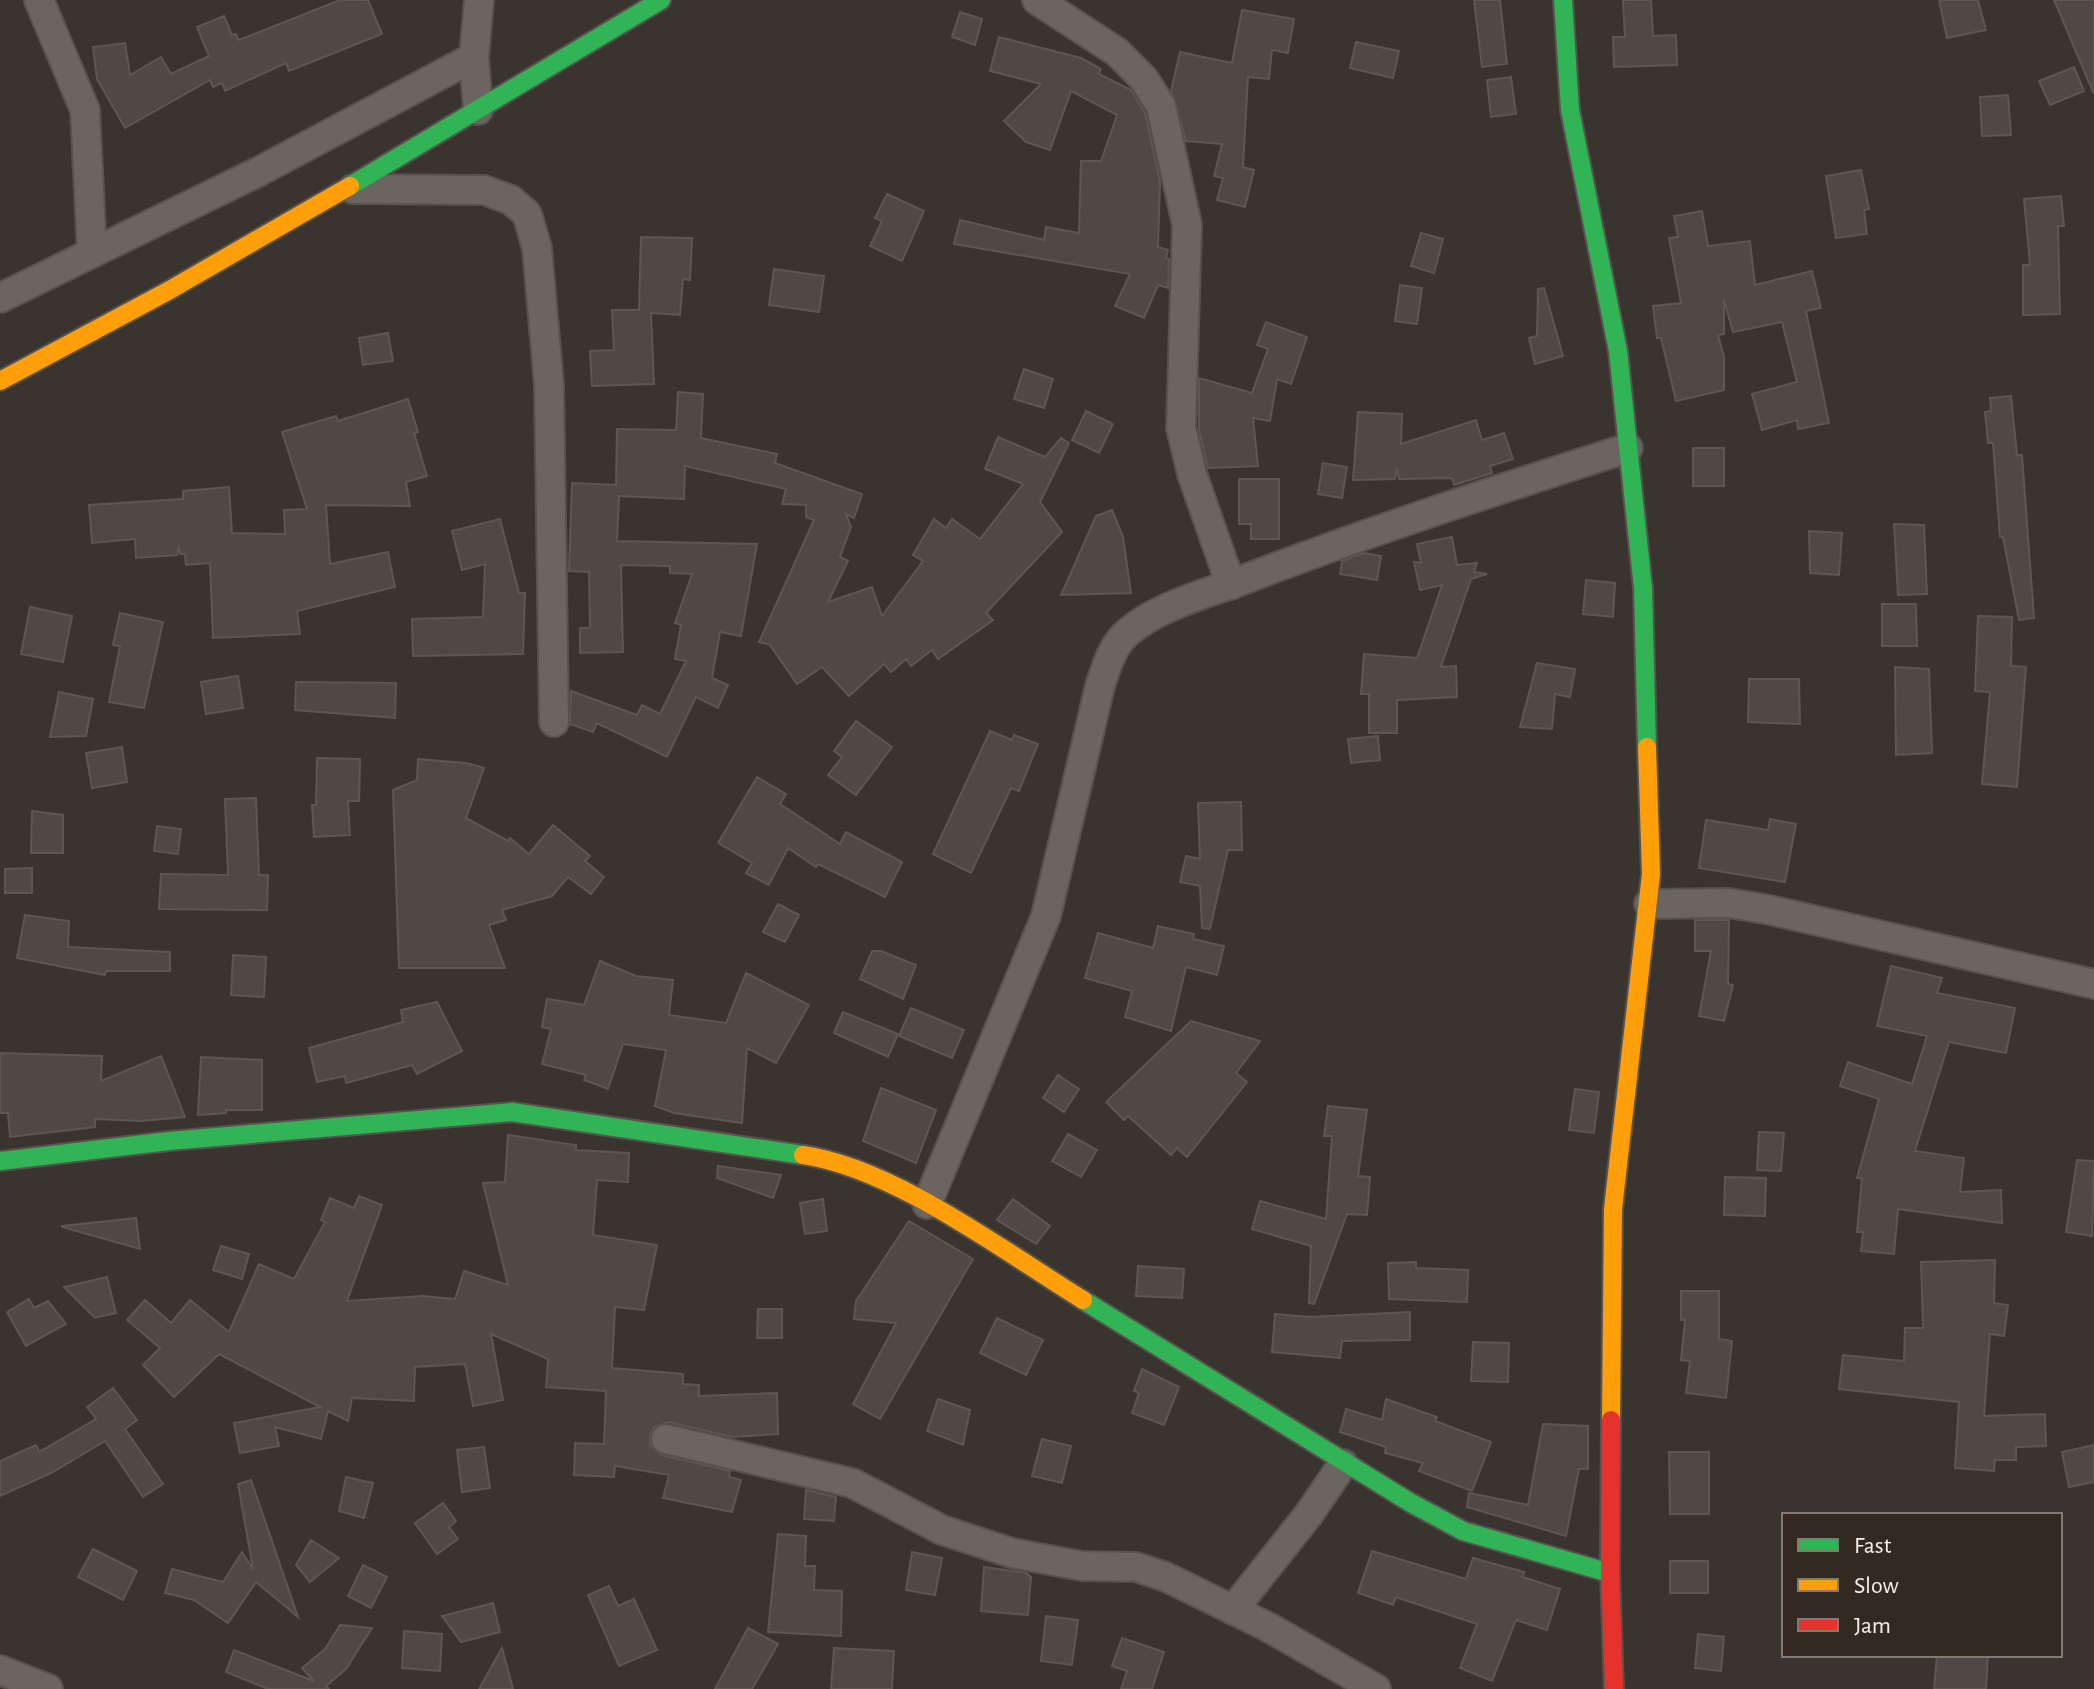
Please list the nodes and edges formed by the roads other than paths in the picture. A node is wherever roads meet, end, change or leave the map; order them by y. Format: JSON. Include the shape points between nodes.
{"nodes":[{"id":1,"x":39,"y":0,"type":"edge"},
{"id":2,"x":479,"y":0,"type":"edge"},
{"id":3,"x":661,"y":0,"type":"edge"},
{"id":4,"x":1037,"y":0,"type":"edge"},
{"id":5,"x":1563,"y":0,"type":"edge"},
{"id":6,"x":474,"y":57,"type":"junction"},
{"id":7,"x":478,"y":110,"type":"junction"},
{"id":8,"x":348,"y":189,"type":"junction"},
{"id":9,"x":92,"y":253,"type":"junction"},
{"id":10,"x":0,"y":298,"type":"edge"},
{"id":11,"x":0,"y":381,"type":"edge"},
{"id":12,"x":1628,"y":448,"type":"junction"},
{"id":13,"x":1231,"y":585,"type":"junction"},
{"id":14,"x":554,"y":722,"type":"dead end"},
{"id":15,"x":1649,"y":904,"type":"junction"},
{"id":16,"x":2094,"y":984,"type":"edge"},
{"id":17,"x":0,"y":1161,"type":"edge"},
{"id":18,"x":927,"y":1204,"type":"junction"},
{"id":19,"x":666,"y":1439,"type":"dead end"},
{"id":20,"x":1343,"y":1464,"type":"junction"},
{"id":21,"x":1610,"y":1573,"type":"junction"},
{"id":22,"x":1233,"y":1610,"type":"junction"},
{"id":23,"x":0,"y":1670,"type":"edge"},
{"id":24,"x":48,"y":1689,"type":"edge"},
{"id":25,"x":1376,"y":1689,"type":"edge"},
{"id":26,"x":1614,"y":1689,"type":"edge"}],
"edges":[{"from":1,"to":9,"type":"street","via":[[85,110]]},
{"from":2,"to":6,"type":"street"},
{"from":3,"to":7,"type":"street"},
{"from":4,"to":13,"type":"street","via":[[1117,52],[1161,106],[1187,225],[1181,428]]},
{"from":5,"to":12,"type":"street","via":[[1570,110],[1618,351]]},
{"from":6,"to":7,"type":"street"},
{"from":6,"to":9,"type":"street"},
{"from":7,"to":8,"type":"street"},
{"from":8,"to":11,"type":"street","via":[[120,320]]},
{"from":8,"to":14,"type":"street","via":[[484,190],[511,200],[527,214],[537,248],[549,385]]},
{"from":9,"to":10,"type":"street"},
{"from":12,"to":13,"type":"street","via":[[1383,526]]},
{"from":12,"to":15,"type":"street","via":[[1643,588]]},
{"from":13,"to":18,"type":"street","via":[[1145,619],[1110,656],[1046,916]]},
{"from":15,"to":16,"type":"street","via":[[1753,907]]},
{"from":15,"to":21,"type":"street","via":[[1613,1209]]},
{"from":17,"to":18,"type":"street","via":[[512,1112],[812,1156],[869,1175]]},
{"from":18,"to":20,"type":"street"},
{"from":19,"to":22,"type":"street","via":[[852,1483],[942,1530],[1012,1553],[1082,1566],[1136,1567]]},
{"from":20,"to":21,"type":"street","via":[[1463,1531]]},
{"from":20,"to":22,"type":"street"},
{"from":21,"to":26,"type":"street"},
{"from":22,"to":25,"type":"street"},
{"from":23,"to":24,"type":"street"}]}
